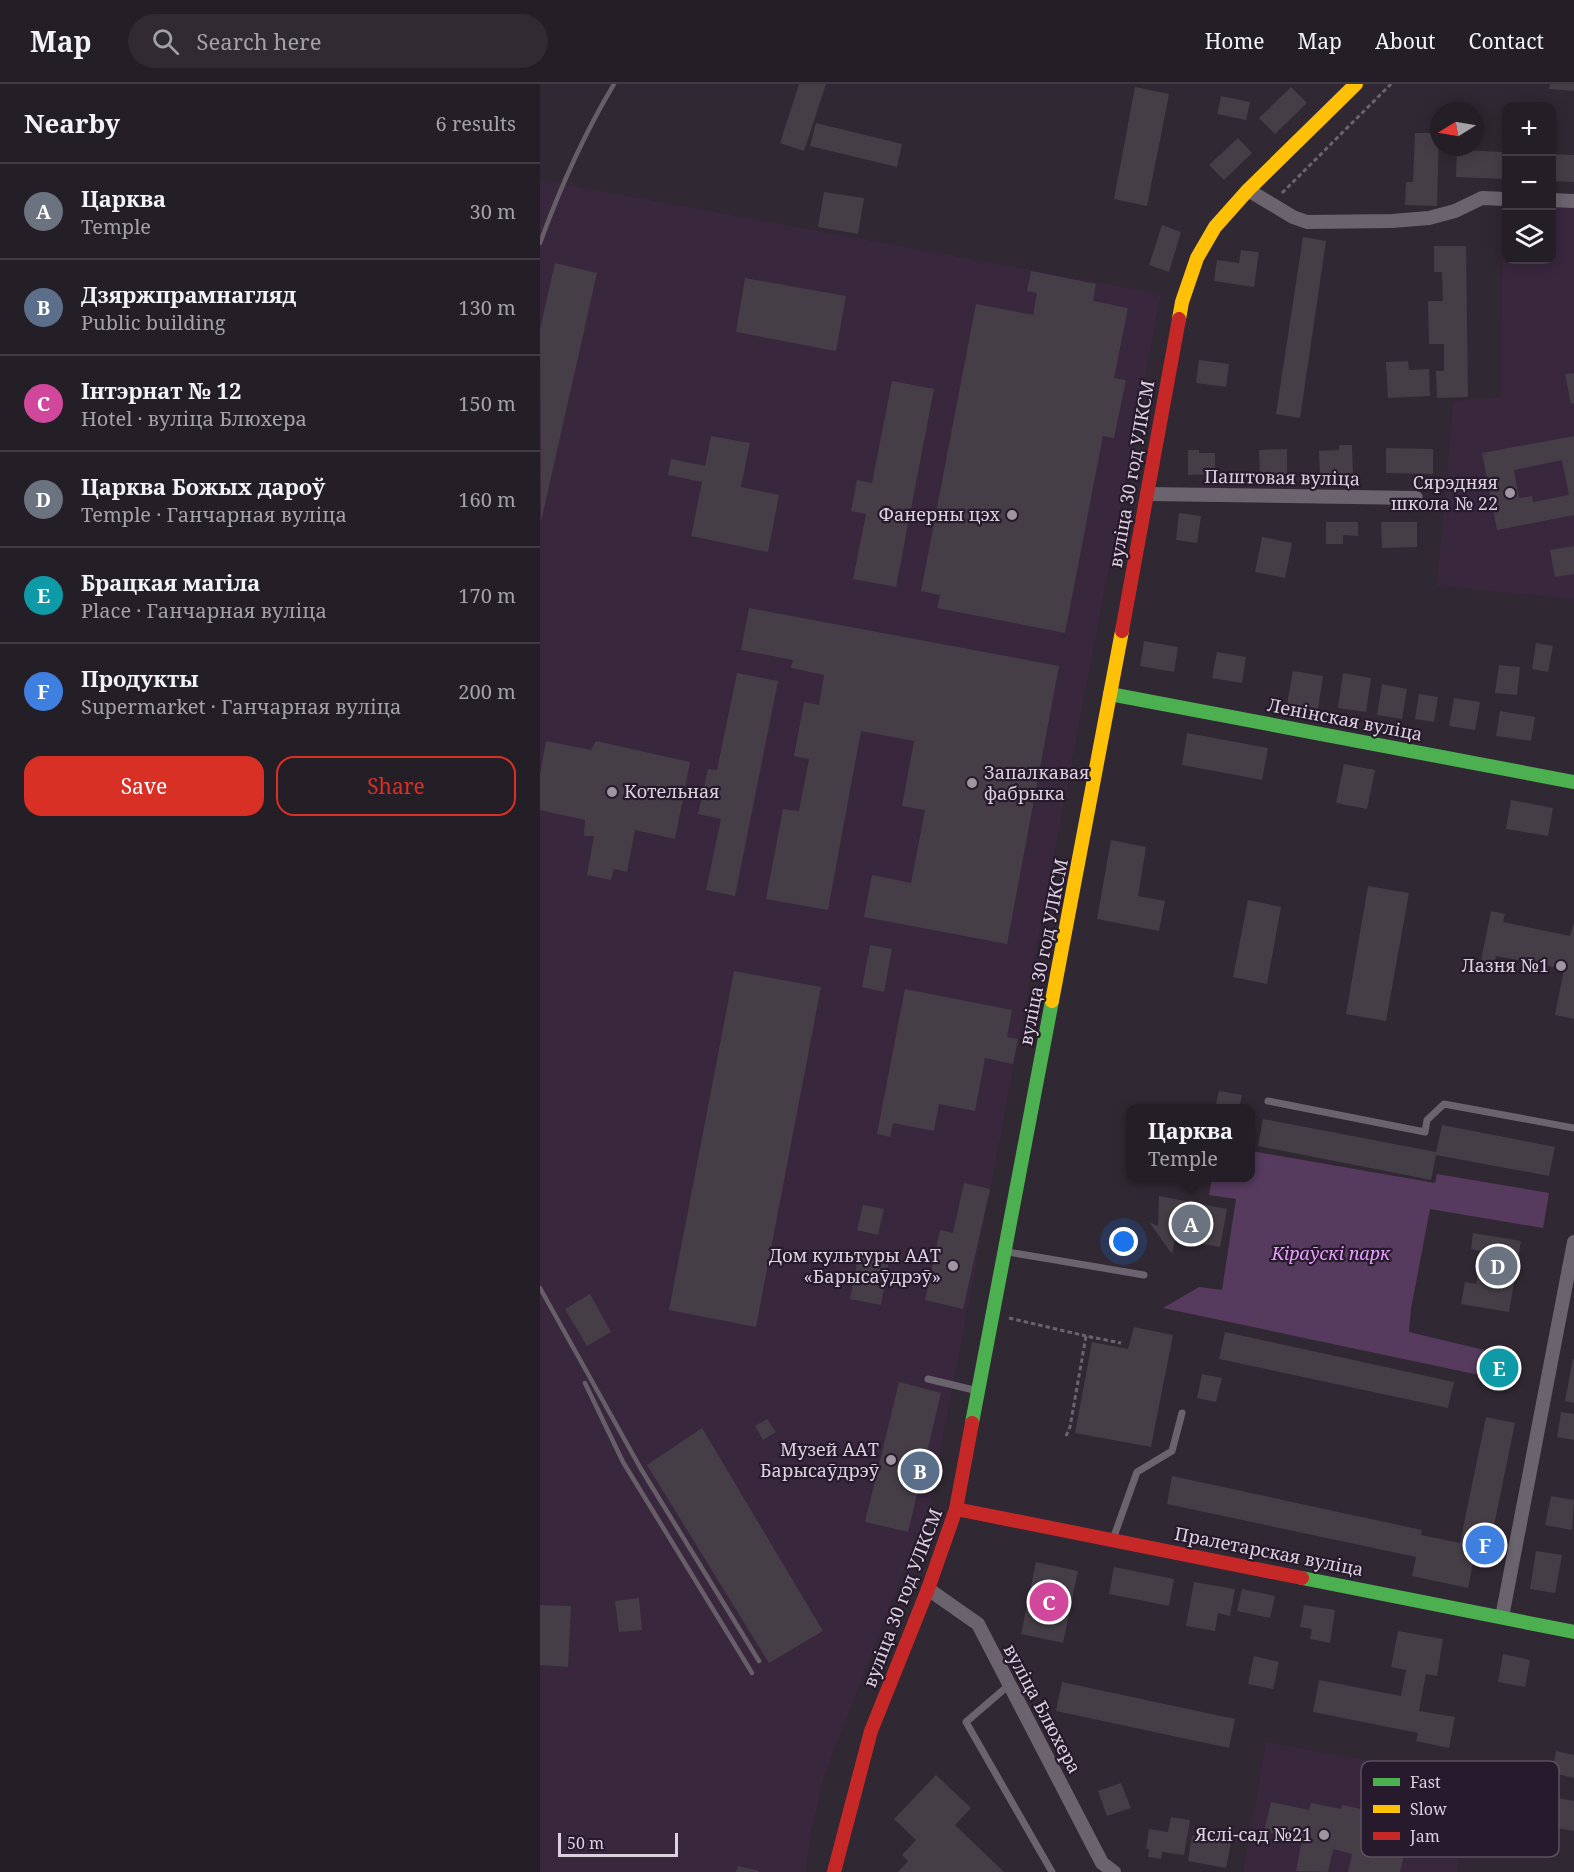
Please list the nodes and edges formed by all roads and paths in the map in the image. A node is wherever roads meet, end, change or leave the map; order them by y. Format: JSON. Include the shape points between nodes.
{"nodes":[{"id":1,"x":1356,"y":84,"type":"edge"},
{"id":2,"x":1391,"y":84,"type":"edge"},
{"id":3,"x":1248,"y":190,"type":"junction"},
{"id":4,"x":1502,"y":199,"type":"edge"},
{"id":5,"x":1556,"y":200,"type":"edge"},
{"id":6,"x":1574,"y":201,"type":"edge"},
{"id":7,"x":1271,"y":204,"type":"junction"},
{"id":8,"x":1147,"y":494,"type":"junction"},
{"id":9,"x":1416,"y":498,"type":"dead end"},
{"id":10,"x":1110,"y":694,"type":"junction"},
{"id":11,"x":1574,"y":782,"type":"edge"},
{"id":12,"x":1268,"y":1101,"type":"dead end"},
{"id":13,"x":1574,"y":1128,"type":"edge"},
{"id":14,"x":1574,"y":1242,"type":"edge"},
{"id":15,"x":1005,"y":1252,"type":"junction"},
{"id":16,"x":1144,"y":1275,"type":"dead end"},
{"id":17,"x":1569,"y":1299,"type":"edge"},
{"id":18,"x":1007,"y":1317,"type":"dead end"},
{"id":19,"x":1086,"y":1336,"type":"junction"},
{"id":20,"x":1121,"y":1342,"type":"dead end"},
{"id":21,"x":928,"y":1379,"type":"dead end"},
{"id":22,"x":978,"y":1391,"type":"junction"},
{"id":23,"x":1182,"y":1413,"type":"dead end"},
{"id":24,"x":1066,"y":1436,"type":"dead end"},
{"id":25,"x":956,"y":1509,"type":"junction"},
{"id":26,"x":1113,"y":1539,"type":"junction"},
{"id":27,"x":928,"y":1589,"type":"junction"},
{"id":28,"x":1502,"y":1617,"type":"junction"},
{"id":29,"x":1574,"y":1632,"type":"edge"},
{"id":30,"x":1009,"y":1685,"type":"junction"},
{"id":31,"x":1108,"y":1869,"type":"edge"},
{"id":32,"x":834,"y":1872,"type":"edge"},
{"id":33,"x":1052,"y":1872,"type":"edge"}],
"edges":[{"from":1,"to":3,"type":"main road","name":"вуліца 30 год УЛКСМ"},
{"from":2,"to":7,"type":"path"},
{"from":3,"to":7,"type":"street"},
{"from":3,"to":8,"type":"main road","name":"вуліца 30 год УЛКСМ","via":[[1215,227],[1197,258],[1182,302]]},
{"from":4,"to":7,"type":"street","via":[[1482,198],[1429,218],[1392,221],[1307,222]]},
{"from":5,"to":6,"type":"street"},
{"from":8,"to":9,"type":"street","name":"Паштовая вуліца"},
{"from":8,"to":10,"type":"main road","name":"вуліца 30 год УЛКСМ"},
{"from":10,"to":11,"type":"main road","name":"Ленінская вуліца"},
{"from":10,"to":15,"type":"main road","name":"вуліца 30 год УЛКСМ"},
{"from":12,"to":13,"type":"lane","via":[[1425,1132],[1426,1120],[1444,1104]]},
{"from":14,"to":17,"type":"street"},
{"from":15,"to":16,"type":"lane"},
{"from":15,"to":22,"type":"main road","name":"вуліца 30 год УЛКСМ"},
{"from":17,"to":28,"type":"street"},
{"from":18,"to":19,"type":"path"},
{"from":19,"to":20,"type":"path"},
{"from":19,"to":24,"type":"path"},
{"from":21,"to":22,"type":"lane"},
{"from":22,"to":25,"type":"main road","name":"вуліца 30 год УЛКСМ"},
{"from":23,"to":26,"type":"lane","via":[[1172,1451],[1137,1472]]},
{"from":25,"to":26,"type":"main road","name":"Пралетарская вуліца"},
{"from":25,"to":27,"type":"main road","name":"вуліца 30 год УЛКСМ"},
{"from":26,"to":28,"type":"main road","name":"Пралетарская вуліца"},
{"from":27,"to":30,"type":"street","name":"вуліца Блюхера","via":[[978,1624]]},
{"from":27,"to":32,"type":"main road","name":"вуліца 30 год УЛКСМ","via":[[871,1731]]},
{"from":28,"to":29,"type":"main road","name":"Пралетарская вуліца"},
{"from":30,"to":31,"type":"street","name":"вуліца Блюхера"},
{"from":30,"to":33,"type":"lane","via":[[966,1722]]}]}
